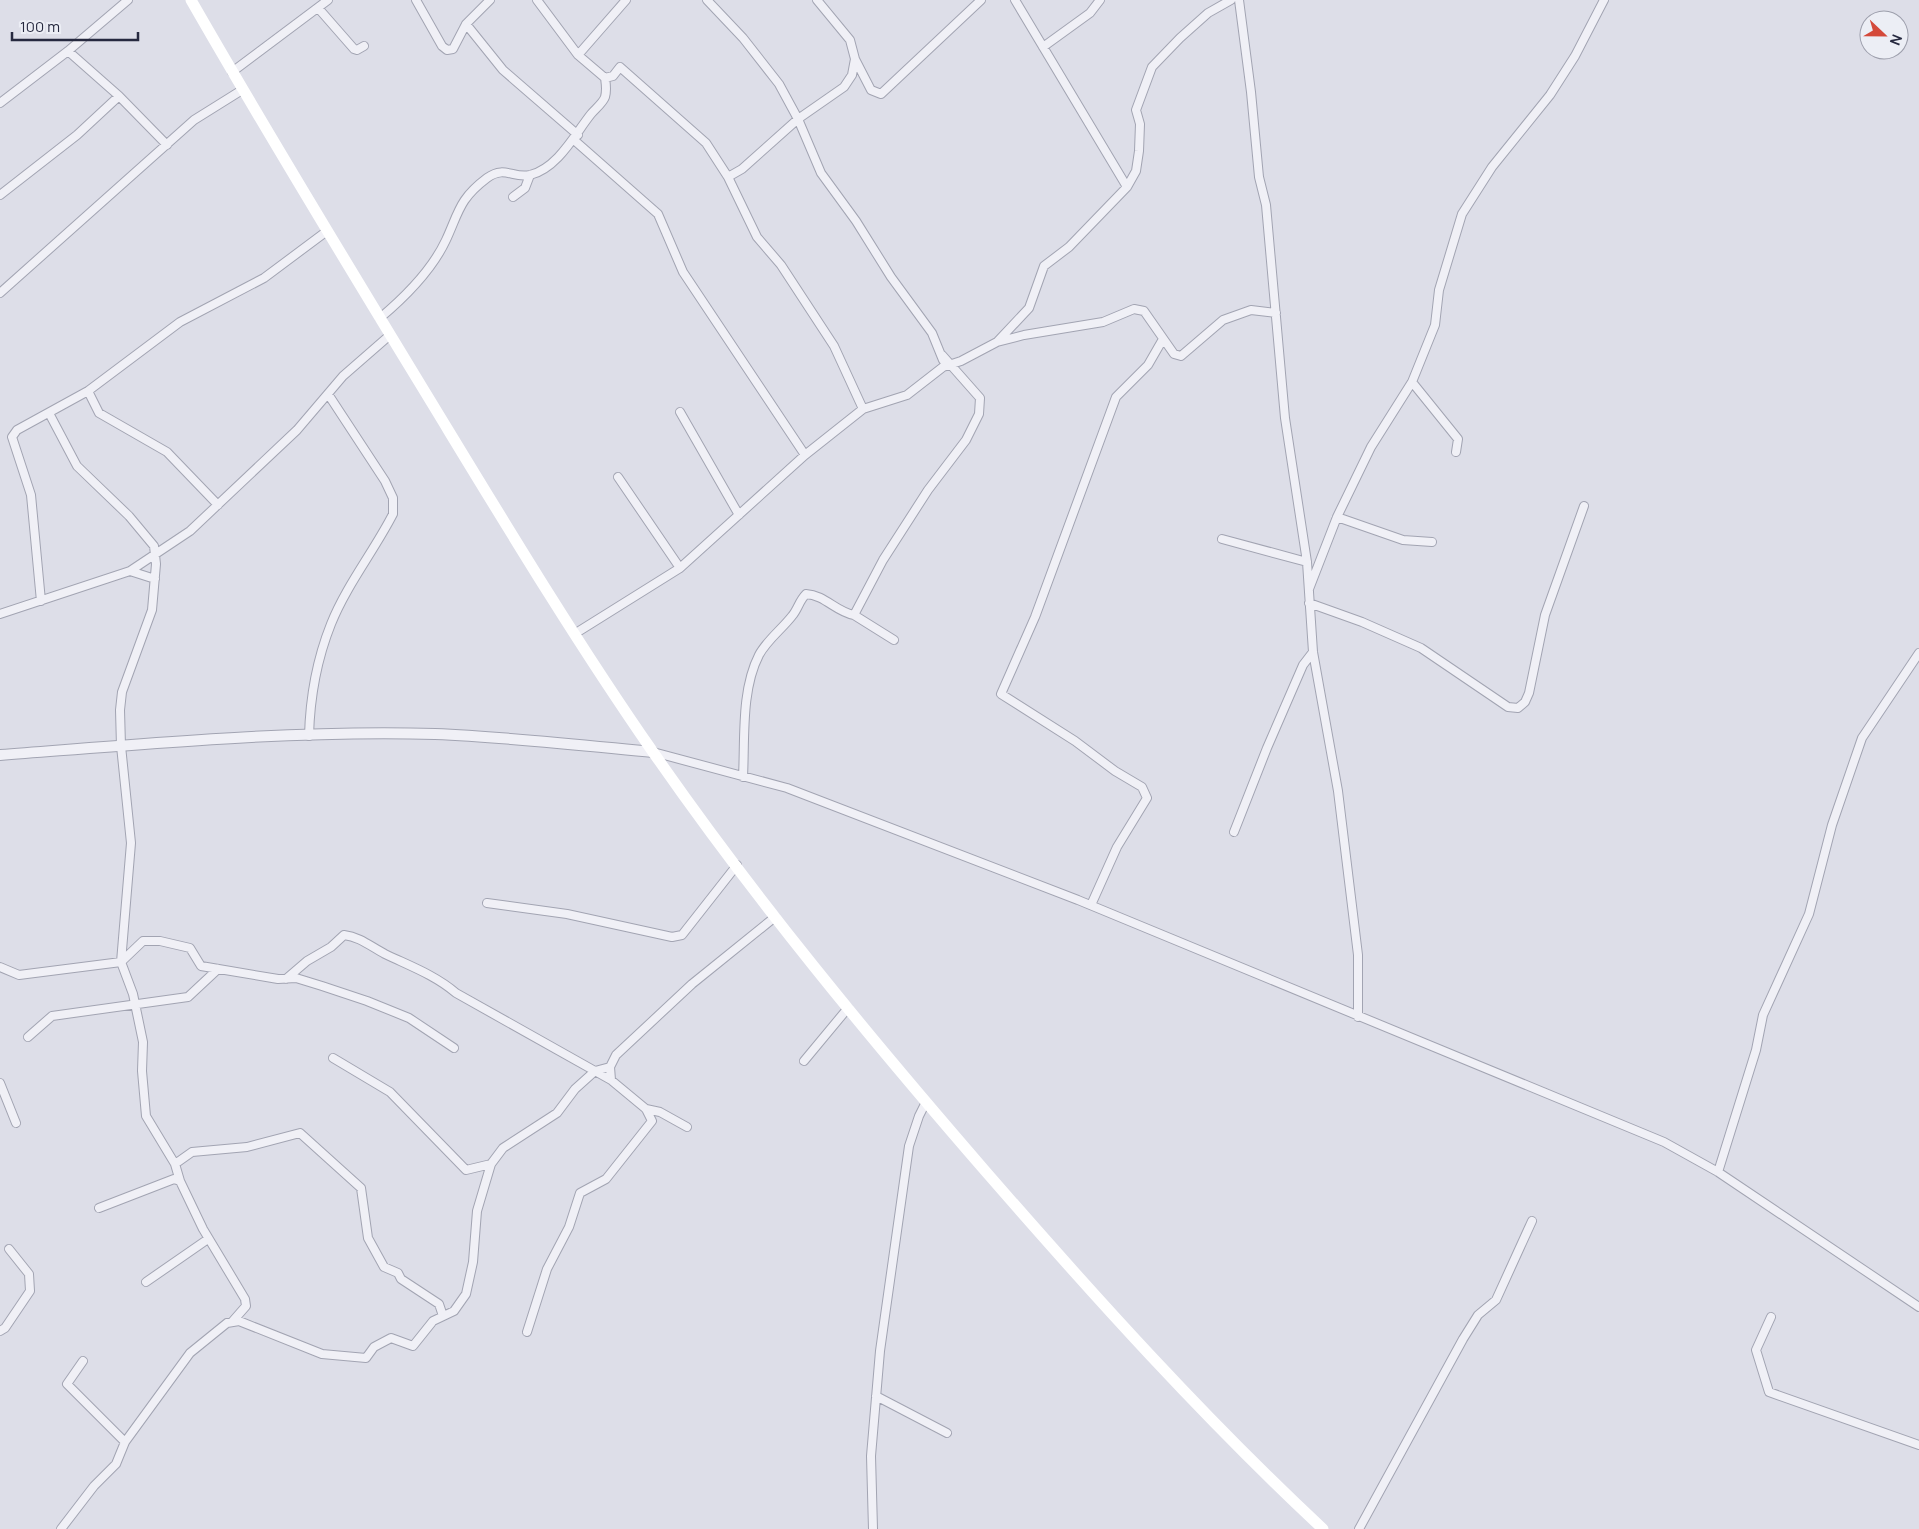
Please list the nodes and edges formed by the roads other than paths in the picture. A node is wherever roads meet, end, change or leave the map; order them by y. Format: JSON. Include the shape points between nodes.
{"nodes":[{"id":1,"x":128,"y":0,"type":"edge"},
{"id":2,"x":191,"y":0,"type":"edge"},
{"id":3,"x":328,"y":0,"type":"edge"},
{"id":4,"x":416,"y":0,"type":"edge"},
{"id":5,"x":490,"y":0,"type":"edge"},
{"id":6,"x":537,"y":0,"type":"edge"},
{"id":7,"x":626,"y":0,"type":"edge"},
{"id":8,"x":707,"y":0,"type":"edge"},
{"id":9,"x":817,"y":0,"type":"edge"},
{"id":10,"x":981,"y":0,"type":"edge"},
{"id":11,"x":1014,"y":0,"type":"edge"},
{"id":12,"x":1100,"y":0,"type":"edge"},
{"id":13,"x":1231,"y":0,"type":"edge"},
{"id":14,"x":1239,"y":0,"type":"edge"},
{"id":15,"x":1604,"y":0,"type":"edge"},
{"id":16,"x":319,"y":9,"type":"junction"},
{"id":17,"x":466,"y":24,"type":"junction"},
{"id":18,"x":364,"y":46,"type":"dead end"},
{"id":19,"x":1043,"y":47,"type":"junction"},
{"id":20,"x":68,"y":51,"type":"junction"},
{"id":21,"x":578,"y":55,"type":"junction"},
{"id":22,"x":855,"y":59,"type":"junction"},
{"id":23,"x":232,"y":72,"type":"junction"},
{"id":24,"x":609,"y":77,"type":"junction"},
{"id":25,"x":242,"y":90,"type":"junction"},
{"id":26,"x":119,"y":96,"type":"junction"},
{"id":27,"x":0,"y":103,"type":"edge"},
{"id":28,"x":798,"y":119,"type":"junction"},
{"id":29,"x":576,"y":137,"type":"junction"},
{"id":30,"x":167,"y":145,"type":"junction"},
{"id":31,"x":530,"y":175,"type":"junction"},
{"id":32,"x":728,"y":177,"type":"junction"},
{"id":33,"x":1127,"y":187,"type":"junction"},
{"id":34,"x":0,"y":195,"type":"edge"},
{"id":35,"x":513,"y":197,"type":"dead end"},
{"id":36,"x":328,"y":231,"type":"junction"},
{"id":37,"x":0,"y":293,"type":"edge"},
{"id":38,"x":1276,"y":312,"type":"junction"},
{"id":39,"x":380,"y":318,"type":"junction"},
{"id":40,"x":390,"y":335,"type":"junction"},
{"id":41,"x":1163,"y":340,"type":"junction"},
{"id":42,"x":997,"y":342,"type":"junction"},
{"id":43,"x":947,"y":366,"type":"junction"},
{"id":44,"x":1412,"y":382,"type":"junction"},
{"id":45,"x":88,"y":391,"type":"junction"},
{"id":46,"x":328,"y":394,"type":"junction"},
{"id":47,"x":864,"y":409,"type":"junction"},
{"id":48,"x":680,"y":412,"type":"dead end"},
{"id":49,"x":49,"y":413,"type":"junction"},
{"id":50,"x":1456,"y":452,"type":"dead end"},
{"id":51,"x":805,"y":456,"type":"junction"},
{"id":52,"x":618,"y":476,"type":"dead end"},
{"id":53,"x":218,"y":505,"type":"junction"},
{"id":54,"x":1584,"y":506,"type":"dead end"},
{"id":55,"x":739,"y":515,"type":"junction"},
{"id":56,"x":1337,"y":517,"type":"junction"},
{"id":57,"x":1222,"y":539,"type":"dead end"},
{"id":58,"x":1432,"y":542,"type":"dead end"},
{"id":59,"x":155,"y":554,"type":"junction"},
{"id":60,"x":1307,"y":562,"type":"junction"},
{"id":61,"x":680,"y":568,"type":"junction"},
{"id":62,"x":130,"y":571,"type":"junction"},
{"id":63,"x":155,"y":579,"type":"junction"},
{"id":64,"x":1308,"y":590,"type":"junction"},
{"id":65,"x":41,"y":601,"type":"junction"},
{"id":66,"x":1309,"y":603,"type":"junction"},
{"id":67,"x":0,"y":614,"type":"edge"},
{"id":68,"x":854,"y":615,"type":"junction"},
{"id":69,"x":576,"y":633,"type":"junction"},
{"id":70,"x":894,"y":640,"type":"dead end"},
{"id":71,"x":1312,"y":652,"type":"junction"},
{"id":72,"x":1919,"y":653,"type":"edge"},
{"id":73,"x":308,"y":736,"type":"junction"},
{"id":74,"x":121,"y":746,"type":"junction"},
{"id":75,"x":653,"y":752,"type":"junction"},
{"id":76,"x":0,"y":755,"type":"edge"},
{"id":77,"x":743,"y":776,"type":"junction"},
{"id":78,"x":1234,"y":832,"type":"dead end"},
{"id":79,"x":737,"y":865,"type":"junction"},
{"id":80,"x":487,"y":903,"type":"dead end"},
{"id":81,"x":1091,"y":905,"type":"junction"},
{"id":82,"x":775,"y":917,"type":"junction"},
{"id":83,"x":121,"y":962,"type":"junction"},
{"id":84,"x":0,"y":967,"type":"edge"},
{"id":85,"x":218,"y":969,"type":"junction"},
{"id":86,"x":286,"y":979,"type":"junction"},
{"id":87,"x":135,"y":1004,"type":"junction"},
{"id":88,"x":848,"y":1008,"type":"junction"},
{"id":89,"x":1358,"y":1016,"type":"junction"},
{"id":90,"x":28,"y":1037,"type":"dead end"},
{"id":91,"x":454,"y":1048,"type":"dead end"},
{"id":92,"x":333,"y":1058,"type":"dead end"},
{"id":93,"x":804,"y":1061,"type":"dead end"},
{"id":94,"x":610,"y":1067,"type":"junction"},
{"id":95,"x":595,"y":1071,"type":"junction"},
{"id":96,"x":610,"y":1080,"type":"junction"},
{"id":97,"x":0,"y":1083,"type":"edge"},
{"id":98,"x":926,"y":1102,"type":"junction"},
{"id":99,"x":646,"y":1108,"type":"junction"},
{"id":100,"x":16,"y":1123,"type":"dead end"},
{"id":101,"x":687,"y":1127,"type":"dead end"},
{"id":102,"x":176,"y":1164,"type":"junction"},
{"id":103,"x":491,"y":1164,"type":"junction"},
{"id":104,"x":1718,"y":1172,"type":"junction"},
{"id":105,"x":180,"y":1181,"type":"junction"},
{"id":106,"x":99,"y":1208,"type":"dead end"},
{"id":107,"x":1532,"y":1221,"type":"dead end"},
{"id":108,"x":208,"y":1238,"type":"junction"},
{"id":109,"x":9,"y":1249,"type":"dead end"},
{"id":110,"x":146,"y":1282,"type":"dead end"},
{"id":111,"x":1919,"y":1307,"type":"edge"},
{"id":112,"x":444,"y":1316,"type":"junction"},
{"id":113,"x":1770,"y":1317,"type":"dead end"},
{"id":114,"x":232,"y":1322,"type":"junction"},
{"id":115,"x":0,"y":1331,"type":"edge"},
{"id":116,"x":528,"y":1332,"type":"dead end"},
{"id":117,"x":83,"y":1361,"type":"dead end"},
{"id":118,"x":876,"y":1396,"type":"junction"},
{"id":119,"x":947,"y":1432,"type":"dead end"},
{"id":120,"x":125,"y":1442,"type":"junction"},
{"id":121,"x":1919,"y":1444,"type":"edge"},
{"id":122,"x":61,"y":1529,"type":"edge"},
{"id":123,"x":873,"y":1529,"type":"edge"},
{"id":124,"x":1323,"y":1529,"type":"edge"},
{"id":125,"x":1359,"y":1529,"type":"edge"}],
"edges":[{"from":1,"to":20,"type":"street"},
{"from":2,"to":23,"type":"main road"},
{"from":3,"to":16,"type":"street"},
{"from":4,"to":17,"type":"street","via":[[447,50],[453,49]]},
{"from":5,"to":17,"type":"street"},
{"from":6,"to":21,"type":"street"},
{"from":7,"to":21,"type":"street"},
{"from":8,"to":28,"type":"street","via":[[743,38],[779,84]]},
{"from":9,"to":22,"type":"street","via":[[850,40]]},
{"from":10,"to":22,"type":"street","via":[[881,94],[871,90]]},
{"from":11,"to":19,"type":"street"},
{"from":12,"to":19,"type":"street","via":[[1090,13]]},
{"from":13,"to":33,"type":"street","via":[[1208,13],[1152,67],[1136,110],[1140,124],[1139,151],[1136,171]]},
{"from":14,"to":38,"type":"street","via":[[1259,177],[1266,205]]},
{"from":15,"to":44,"type":"street","via":[[1550,95],[1492,166],[1462,214],[1439,290],[1435,325]]},
{"from":16,"to":18,"type":"street","via":[[354,49]]},
{"from":16,"to":23,"type":"street"},
{"from":17,"to":29,"type":"street","via":[[503,70]]},
{"from":19,"to":33,"type":"street"},
{"from":20,"to":26,"type":"street"},
{"from":20,"to":27,"type":"street"},
{"from":21,"to":24,"type":"street"},
{"from":22,"to":28,"type":"street","via":[[852,75],[844,87]]},
{"from":23,"to":25,"type":"main road"},
{"from":24,"to":29,"type":"street","via":[[605,99]]},
{"from":24,"to":32,"type":"street","via":[[620,67],[706,144]]},
{"from":25,"to":30,"type":"street","via":[[194,120]]},
{"from":25,"to":36,"type":"main road"},
{"from":26,"to":30,"type":"street"},
{"from":26,"to":34,"type":"street","via":[[77,135]]},
{"from":28,"to":32,"type":"street","via":[[742,169]]},
{"from":28,"to":43,"type":"street","via":[[820,173],[932,332]]},
{"from":29,"to":31,"type":"street","via":[[545,167]]},
{"from":29,"to":51,"type":"street","via":[[658,214],[683,272]]},
{"from":30,"to":37,"type":"street"},
{"from":31,"to":35,"type":"street","via":[[525,188]]},
{"from":31,"to":39,"type":"street","via":[[500,172],[488,178],[465,199],[431,263]]},
{"from":32,"to":47,"type":"street","via":[[757,237],[781,265],[834,346]]},
{"from":33,"to":42,"type":"street","via":[[1069,247],[1044,266],[1030,308]]},
{"from":36,"to":39,"type":"main road"},
{"from":36,"to":45,"type":"street","via":[[264,278],[180,322]]},
{"from":38,"to":41,"type":"street","via":[[1250,310],[1222,320],[1181,356],[1174,354]]},
{"from":38,"to":60,"type":"street","via":[[1284,418]]},
{"from":39,"to":40,"type":"main road"},
{"from":40,"to":46,"type":"street","via":[[343,376]]},
{"from":40,"to":69,"type":"main road"},
{"from":41,"to":42,"type":"street","via":[[1144,311],[1134,309],[1103,322]]},
{"from":41,"to":81,"type":"street","via":[[1148,365],[1116,397],[1035,617],[1001,694],[1075,741],[1146,793],[1144,806],[1117,846]]},
{"from":42,"to":43,"type":"street"},
{"from":43,"to":47,"type":"street","via":[[907,395]]},
{"from":43,"to":68,"type":"street","via":[[980,398],[979,414],[966,440],[928,490],[883,560]]},
{"from":44,"to":50,"type":"street","via":[[1458,439]]},
{"from":44,"to":56,"type":"street","via":[[1371,448]]},
{"from":45,"to":49,"type":"street"},
{"from":45,"to":53,"type":"street","via":[[99,412],[167,452]]},
{"from":46,"to":53,"type":"street","via":[[298,430]]},
{"from":46,"to":73,"type":"street","via":[[385,481],[393,498],[393,514],[331,623],[309,706]]},
{"from":47,"to":51,"type":"street"},
{"from":48,"to":55,"type":"street"},
{"from":49,"to":59,"type":"street","via":[[77,466],[129,516],[154,546]]},
{"from":49,"to":65,"type":"street","via":[[17,430],[12,437],[31,495]]},
{"from":51,"to":55,"type":"street"},
{"from":52,"to":61,"type":"street"},
{"from":53,"to":59,"type":"street","via":[[190,531]]},
{"from":54,"to":66,"type":"street","via":[[1545,615],[1529,693],[1518,708],[1508,707],[1421,648]]},
{"from":55,"to":61,"type":"street"},
{"from":56,"to":58,"type":"street","via":[[1403,540]]},
{"from":56,"to":64,"type":"street"},
{"from":57,"to":60,"type":"street"},
{"from":59,"to":62,"type":"street"},
{"from":59,"to":63,"type":"street"},
{"from":60,"to":64,"type":"street"},
{"from":61,"to":69,"type":"street"},
{"from":62,"to":63,"type":"street"},
{"from":62,"to":65,"type":"street"},
{"from":63,"to":74,"type":"street","via":[[152,610],[122,692]]},
{"from":64,"to":66,"type":"street"},
{"from":65,"to":67,"type":"street"},
{"from":66,"to":71,"type":"street"},
{"from":68,"to":70,"type":"street"},
{"from":68,"to":77,"type":"street","via":[[846,614],[816,595],[806,594],[760,654],[751,675],[748,696]]},
{"from":69,"to":75,"type":"main road"},
{"from":71,"to":78,"type":"street","via":[[1266,748]]},
{"from":71,"to":89,"type":"street","via":[[1341,811],[1358,955]]},
{"from":72,"to":104,"type":"street","via":[[1862,738],[1832,825],[1809,914],[1763,1015],[1756,1050]]},
{"from":73,"to":74,"type":"street","via":[[247,736]]},
{"from":73,"to":75,"type":"street","via":[[433,734]]},
{"from":74,"to":76,"type":"street"},
{"from":74,"to":83,"type":"street","via":[[131,843]]},
{"from":75,"to":77,"type":"street"},
{"from":75,"to":79,"type":"main road"},
{"from":77,"to":81,"type":"street","via":[[787,788]]},
{"from":79,"to":80,"type":"street","via":[[682,935],[672,938],[567,914]]},
{"from":79,"to":82,"type":"main road"},
{"from":81,"to":89,"type":"street"},
{"from":82,"to":88,"type":"main road"},
{"from":82,"to":94,"type":"street","via":[[692,984],[616,1055]]},
{"from":83,"to":84,"type":"street","via":[[19,975]]},
{"from":83,"to":85,"type":"street","via":[[143,941],[160,941],[190,948],[200,966]]},
{"from":83,"to":87,"type":"street"},
{"from":85,"to":86,"type":"street"},
{"from":85,"to":87,"type":"street","via":[[188,997]]},
{"from":86,"to":91,"type":"street","via":[[296,978],[409,1018]]},
{"from":86,"to":95,"type":"street","via":[[344,935],[357,937],[439,979],[456,993]]},
{"from":87,"to":90,"type":"street","via":[[52,1016]]},
{"from":87,"to":102,"type":"street","via":[[143,1042],[146,1116]]},
{"from":88,"to":93,"type":"street"},
{"from":88,"to":98,"type":"main road"},
{"from":89,"to":104,"type":"street","via":[[1664,1142]]},
{"from":92,"to":103,"type":"street","via":[[390,1092],[466,1170]]},
{"from":94,"to":95,"type":"street"},
{"from":94,"to":96,"type":"street"},
{"from":95,"to":96,"type":"street"},
{"from":95,"to":103,"type":"street","via":[[575,1089],[557,1114],[502,1148]]},
{"from":96,"to":99,"type":"street"},
{"from":97,"to":100,"type":"street"},
{"from":98,"to":118,"type":"street","via":[[909,1146]]},
{"from":98,"to":124,"type":"main road","via":[[1042,1236],[1219,1429]]},
{"from":99,"to":101,"type":"street"},
{"from":99,"to":116,"type":"street","via":[[652,1121],[629,1152],[606,1179],[580,1193],[569,1227],[547,1269]]},
{"from":102,"to":105,"type":"street"},
{"from":102,"to":112,"type":"street","via":[[192,1152],[247,1147],[300,1133],[361,1188],[368,1238],[384,1267],[398,1273],[401,1279],[439,1304]]},
{"from":103,"to":112,"type":"street","via":[[476,1212],[473,1262],[466,1294],[454,1312]]},
{"from":104,"to":111,"type":"street"},
{"from":105,"to":106,"type":"street","via":[[174,1179]]},
{"from":105,"to":108,"type":"street"},
{"from":107,"to":125,"type":"street","via":[[1496,1300],[1478,1316],[1463,1339]]},
{"from":108,"to":110,"type":"street"},
{"from":108,"to":114,"type":"street","via":[[245,1299],[246,1306]]},
{"from":109,"to":115,"type":"street","via":[[29,1274],[30,1291]]},
{"from":112,"to":114,"type":"street","via":[[433,1321],[413,1346],[391,1338],[374,1347],[366,1358],[322,1354],[239,1321]]},
{"from":113,"to":121,"type":"street","via":[[1756,1350],[1770,1392]]},
{"from":114,"to":120,"type":"street","via":[[226,1323],[190,1353]]},
{"from":117,"to":120,"type":"street","via":[[67,1384]]},
{"from":118,"to":119,"type":"street"},
{"from":118,"to":123,"type":"street","via":[[871,1456]]},
{"from":120,"to":122,"type":"street","via":[[116,1464],[94,1486]]}]}
